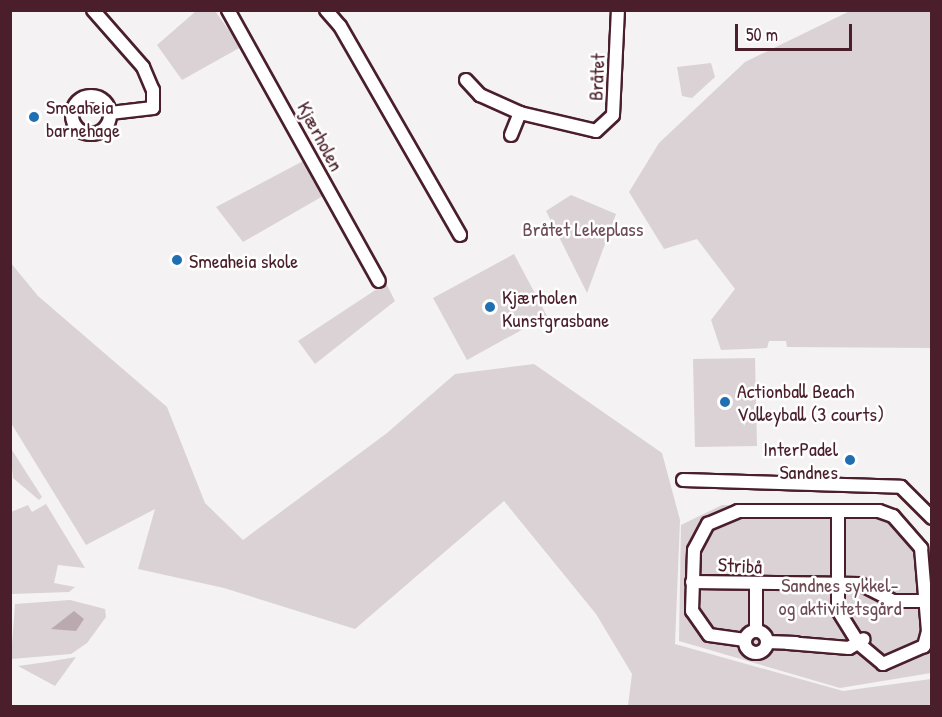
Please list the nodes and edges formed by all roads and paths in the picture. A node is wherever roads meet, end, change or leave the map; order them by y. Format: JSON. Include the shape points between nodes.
{"nodes":[{"id":1,"x":93,"y":10,"type":"edge"},
{"id":2,"x":228,"y":10,"type":"edge"},
{"id":3,"x":326,"y":10,"type":"edge"},
{"id":4,"x":618,"y":10,"type":"edge"},
{"id":5,"x":466,"y":80,"type":"dead end"},
{"id":6,"x":110,"y":113,"type":"dead end"},
{"id":7,"x":520,"y":113,"type":"junction"},
{"id":8,"x":511,"y":135,"type":"dead end"},
{"id":9,"x":460,"y":235,"type":"dead end"},
{"id":10,"x":379,"y":281,"type":"dead end"},
{"id":11,"x":683,"y":480,"type":"dead end"},
{"id":12,"x":838,"y":511,"type":"junction"},
{"id":13,"x":932,"y":518,"type":"edge"},
{"id":14,"x":692,"y":582,"type":"junction"},
{"id":15,"x":756,"y":586,"type":"junction"},
{"id":16,"x":838,"y":587,"type":"junction"},
{"id":17,"x":925,"y":601,"type":"junction"},
{"id":18,"x":756,"y":631,"type":"junction"},
{"id":19,"x":745,"y":640,"type":"junction"},
{"id":20,"x":862,"y":641,"type":"junction"},
{"id":21,"x":767,"y":642,"type":"junction"}],
"edges":[{"from":1,"to":6,"type":"street","via":[[143,67],[153,90],[153,108]]},
{"from":2,"to":10,"type":"street","name":"Kjærholen"},
{"from":3,"to":9,"type":"street","via":[[340,26]]},
{"from":4,"to":7,"type":"street","name":"Bråtet","via":[[609,122],[587,131]]},
{"from":5,"to":7,"type":"street","name":"Bråtet","via":[[480,95]]},
{"from":7,"to":8,"type":"street"},
{"from":11,"to":13,"type":"street","via":[[901,487]]},
{"from":12,"to":14,"type":"street","via":[[720,515],[698,536]]},
{"from":12,"to":16,"type":"street"},
{"from":12,"to":17,"type":"street","via":[[893,516],[917,540]]},
{"from":14,"to":15,"type":"street","name":"Stribå"},
{"from":14,"to":19,"type":"street","via":[[699,626],[710,635]]},
{"from":15,"to":16,"type":"street","name":"Stribå"},
{"from":15,"to":18,"type":"street"},
{"from":16,"to":17,"type":"street","name":"Stribå","via":[[880,590],[894,601]]},
{"from":16,"to":20,"type":"street","via":[[838,611]]},
{"from":17,"to":20,"type":"street","via":[[924,646],[893,664],[875,657]]},
{"from":18,"to":19,"type":"street"},
{"from":18,"to":21,"type":"street"},
{"from":19,"to":21,"type":"street","via":[[755,653]]},
{"from":20,"to":21,"type":"street","via":[[838,647]]}]}
